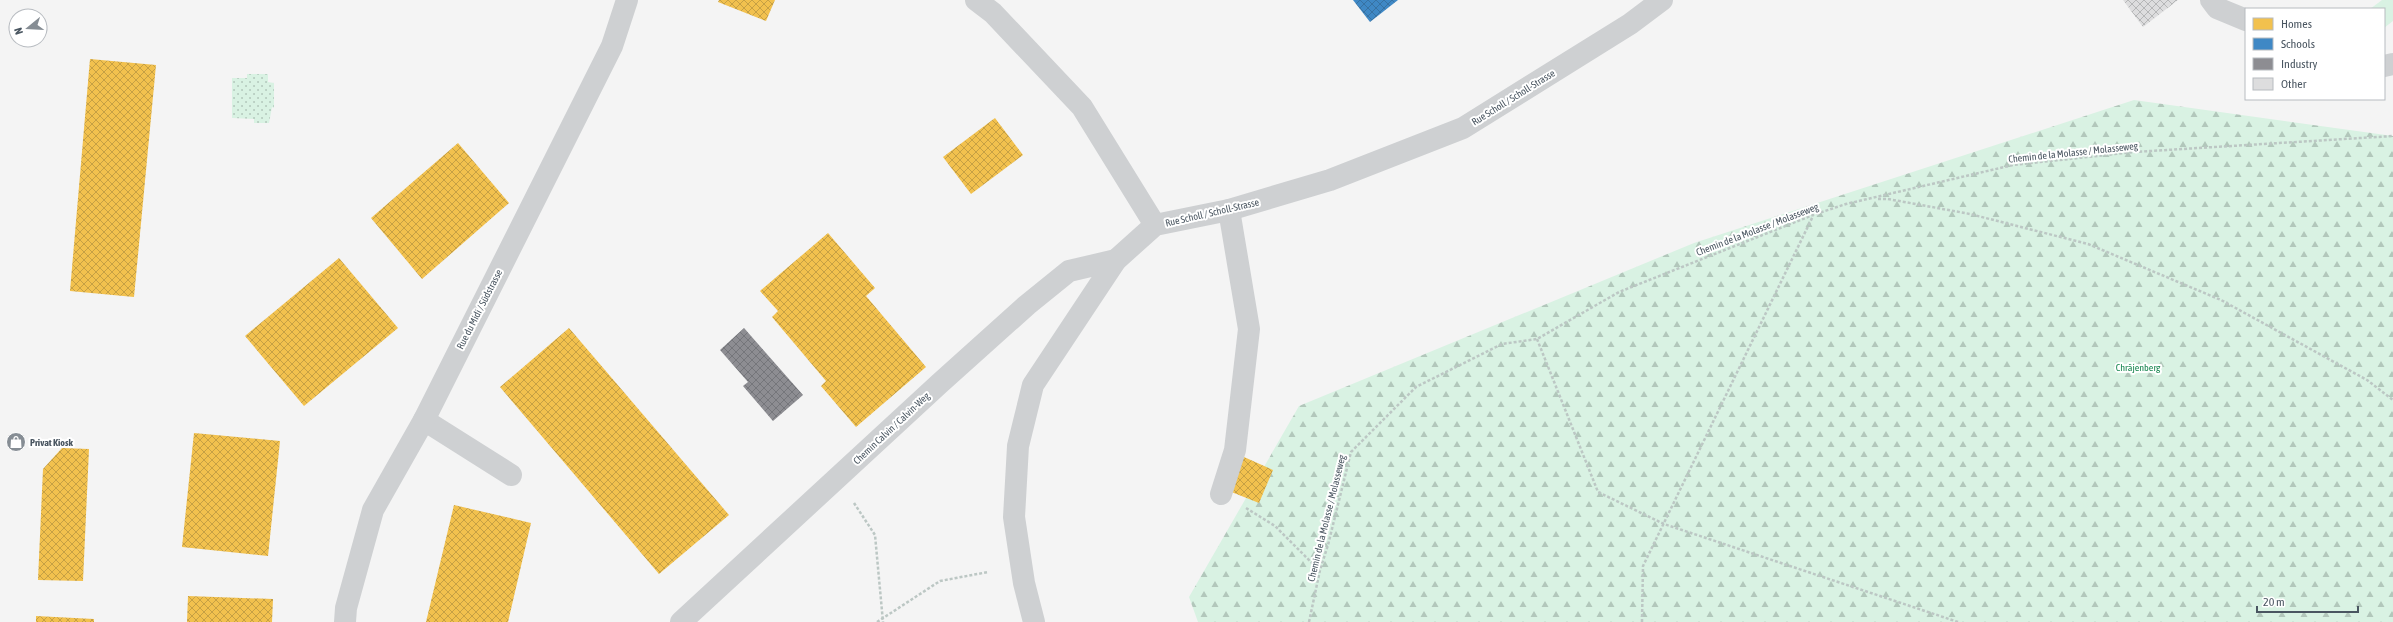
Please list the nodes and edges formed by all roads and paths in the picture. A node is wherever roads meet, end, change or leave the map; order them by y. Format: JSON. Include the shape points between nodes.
{"nodes":[{"id":1,"x":626,"y":0,"type":"edge"},
{"id":2,"x":976,"y":0,"type":"edge"},
{"id":3,"x":1662,"y":0,"type":"edge"},
{"id":4,"x":2211,"y":0,"type":"edge"},
{"id":5,"x":2245,"y":20,"type":"edge"},
{"id":6,"x":2393,"y":136,"type":"edge"},
{"id":7,"x":1872,"y":199,"type":"junction"},
{"id":8,"x":1230,"y":210,"type":"junction"},
{"id":9,"x":1813,"y":215,"type":"junction"},
{"id":10,"x":1156,"y":225,"type":"junction"},
{"id":11,"x":1116,"y":260,"type":"junction"},
{"id":12,"x":1537,"y":339,"type":"junction"},
{"id":13,"x":2393,"y":400,"type":"edge"},
{"id":14,"x":424,"y":420,"type":"junction"},
{"id":15,"x":511,"y":476,"type":"dead end"},
{"id":16,"x":837,"y":477,"type":"junction"},
{"id":17,"x":1221,"y":494,"type":"joint"},
{"id":18,"x":1664,"y":524,"type":"junction"},
{"id":19,"x":1320,"y":570,"type":"junction"},
{"id":20,"x":988,"y":572,"type":"dead end"},
{"id":21,"x":882,"y":618,"type":"junction"},
{"id":22,"x":345,"y":622,"type":"edge"},
{"id":23,"x":681,"y":622,"type":"edge"},
{"id":24,"x":877,"y":622,"type":"edge"},
{"id":25,"x":883,"y":622,"type":"edge"},
{"id":26,"x":1034,"y":622,"type":"edge"},
{"id":27,"x":1309,"y":622,"type":"edge"},
{"id":28,"x":1642,"y":622,"type":"edge"},
{"id":29,"x":1958,"y":622,"type":"edge"}],
"edges":[{"from":1,"to":14,"type":"street","name":"Rue du Midi / Südstrasse","via":[[612,46]]},
{"from":2,"to":10,"type":"street","via":[[993,13],[1082,107]]},
{"from":3,"to":8,"type":"street","name":"Rue Scholl / Scholl-Strasse","via":[[1630,24],[1463,128],[1330,180]]},
{"from":4,"to":5,"type":"street","via":[[2218,8]]},
{"from":6,"to":7,"type":"path","name":"Chemin de la Molasse / Molasseweg","via":[[2134,152],[2013,165]]},
{"from":7,"to":9,"type":"path","name":"Chemin de la Molasse / Molasseweg"},
{"from":7,"to":13,"type":"path","via":[[1888,199],[1970,214],[2088,244],[2221,300],[2367,380]]},
{"from":8,"to":10,"type":"street","name":"Rue Scholl / Scholl-Strasse"},
{"from":8,"to":17,"type":"street","via":[[1249,329],[1235,450]]},
{"from":9,"to":12,"type":"path","name":"Chemin de la Molasse / Molasseweg","via":[[1619,292]]},
{"from":9,"to":18,"type":"path"},
{"from":10,"to":11,"type":"street","name":"Rue Scholl / Scholl-Strasse"},
{"from":11,"to":16,"type":"street","name":"Chemin Calvin / Calvin-Weg","via":[[1070,271],[1027,305]]},
{"from":11,"to":26,"type":"street","name":"Rue Scholl / Scholl-Strasse","via":[[1033,384],[1018,446],[1014,517],[1024,584]]},
{"from":12,"to":18,"type":"path","via":[[1598,492]]},
{"from":12,"to":19,"type":"path","name":"Chemin de la Molasse / Molasseweg","via":[[1502,344],[1416,387],[1351,452]]},
{"from":14,"to":15,"type":"street"},
{"from":14,"to":22,"type":"street","name":"Rue du Midi / Südstrasse","via":[[373,510],[346,608]]},
{"from":16,"to":21,"type":"path","via":[[875,536]]},
{"from":16,"to":23,"type":"street","name":"Chemin Calvin / Calvin-Weg"},
{"from":17,"to":19,"type":"path","via":[[1276,526]]},
{"from":18,"to":28,"type":"path","via":[[1643,566]]},
{"from":18,"to":29,"type":"path"},
{"from":19,"to":27,"type":"path","name":"Chemin de la Molasse / Molasseweg"},
{"from":20,"to":21,"type":"path","via":[[940,581]]},
{"from":21,"to":24,"type":"path"},
{"from":21,"to":25,"type":"path"}]}
